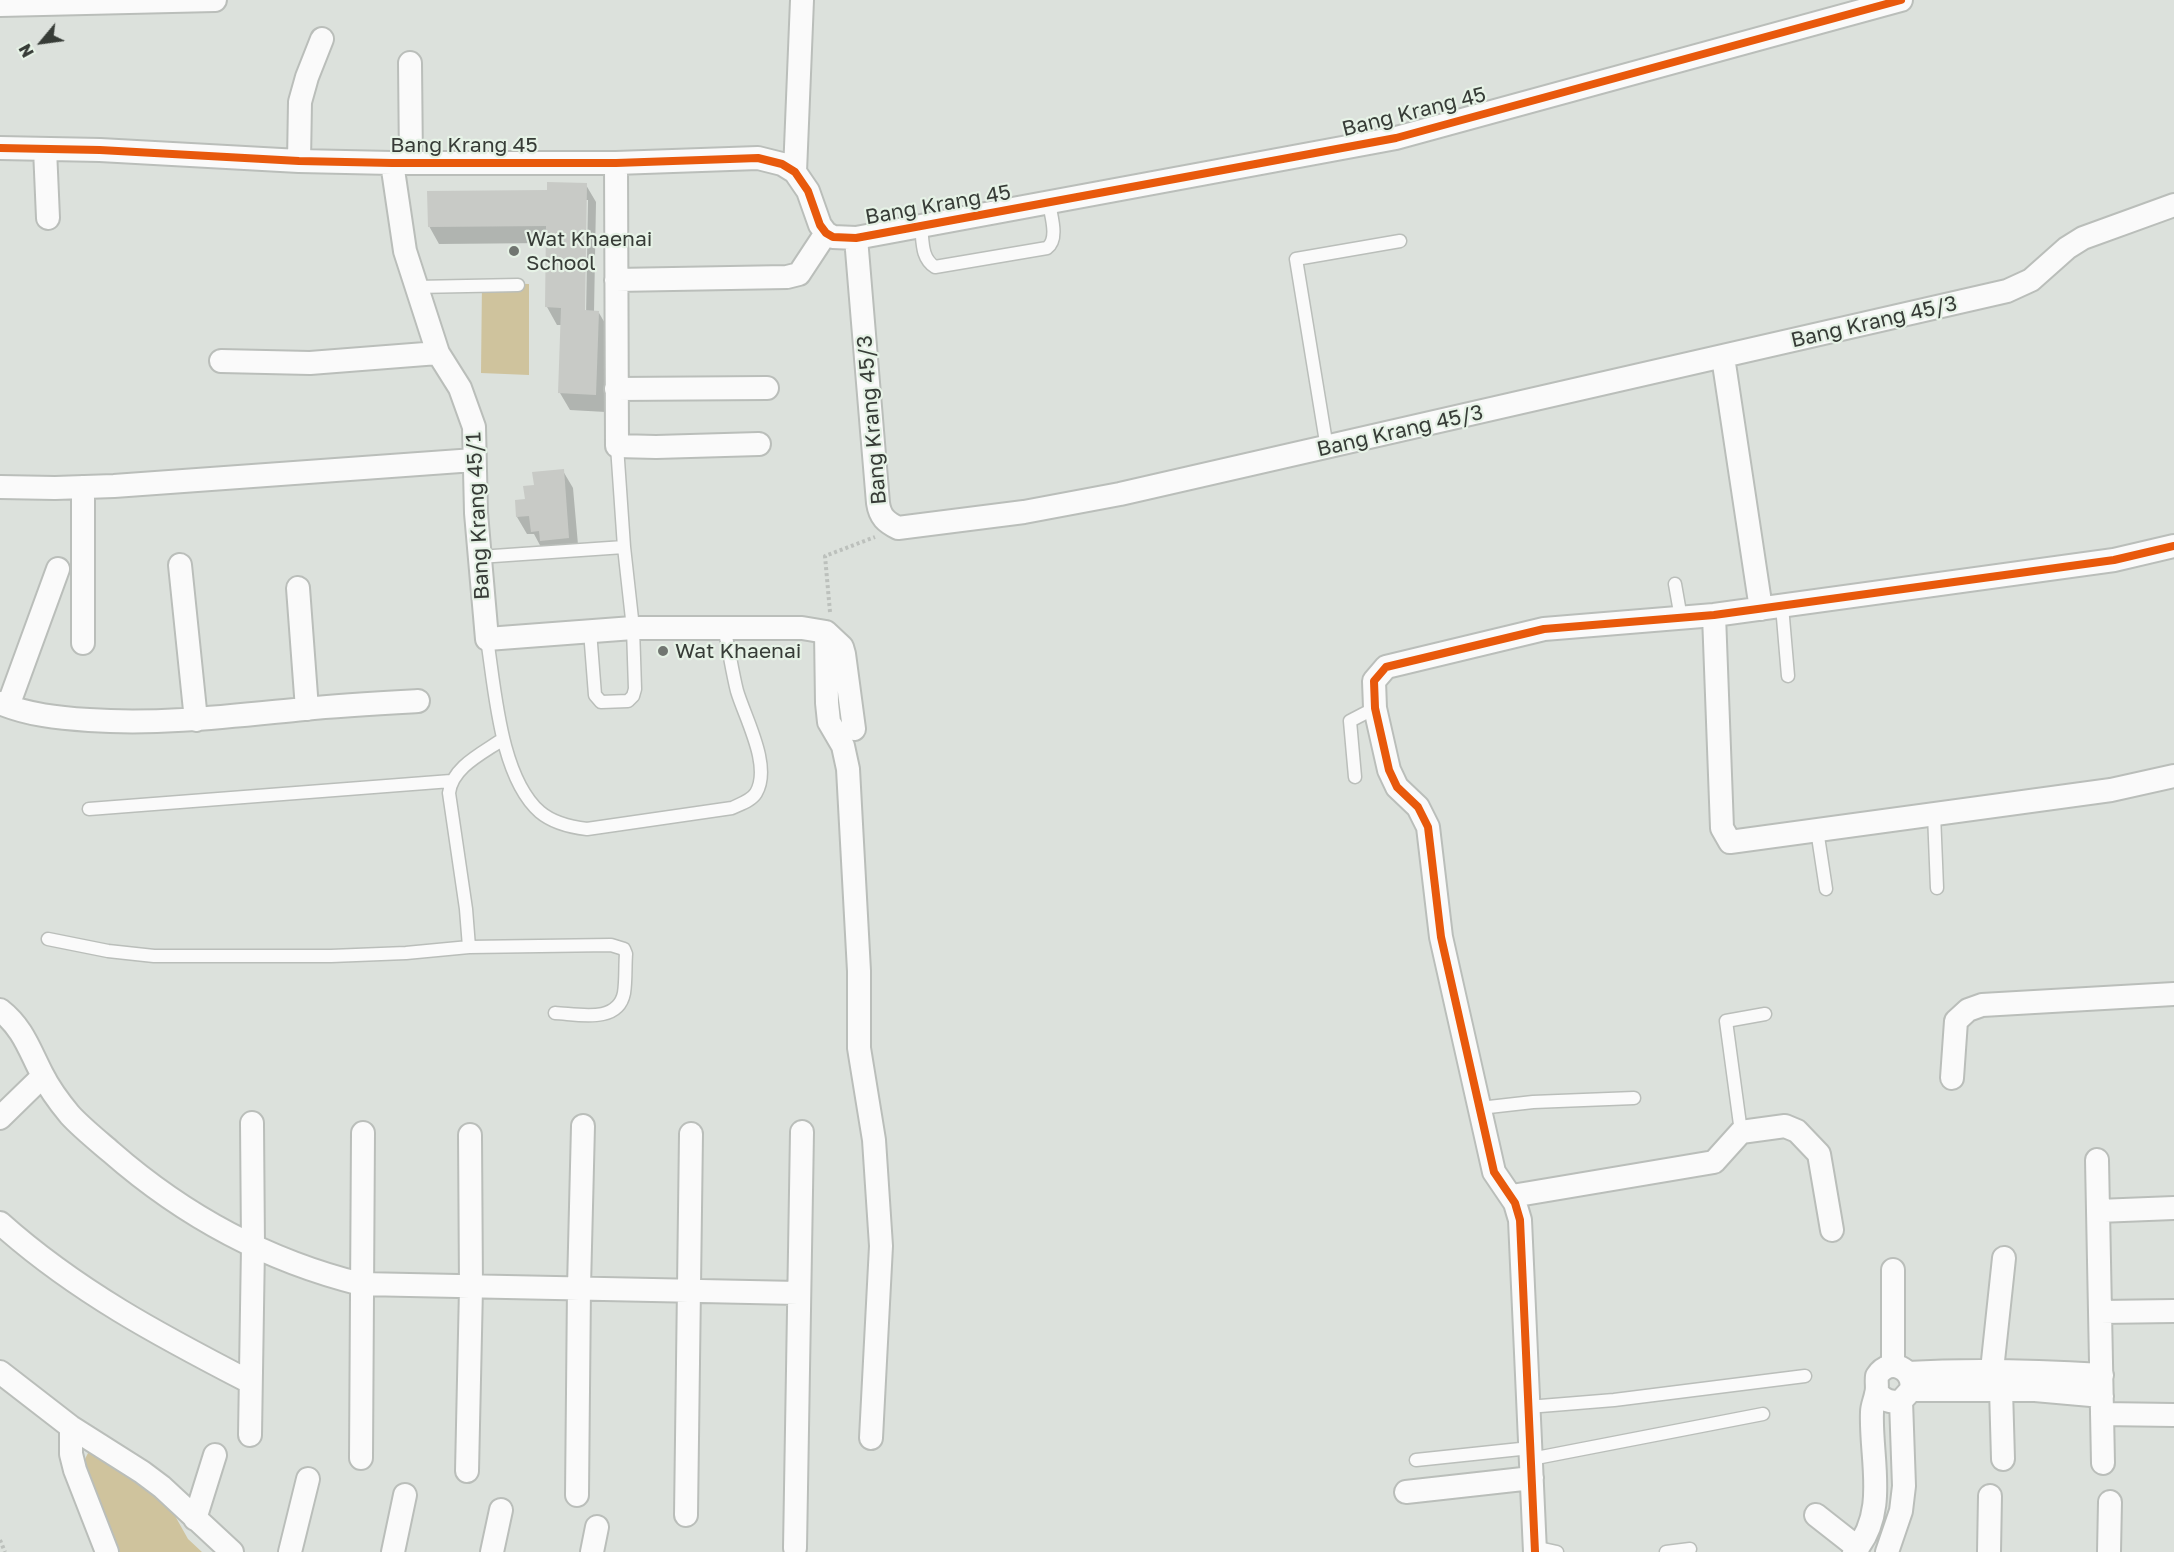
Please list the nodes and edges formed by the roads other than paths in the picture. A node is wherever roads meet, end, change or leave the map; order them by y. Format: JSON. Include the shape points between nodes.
{"nodes":[{"id":1,"x":214,"y":0,"type":"edge"},
{"id":2,"x":802,"y":0,"type":"edge"},
{"id":3,"x":1901,"y":0,"type":"edge"},
{"id":4,"x":0,"y":5,"type":"edge"},
{"id":5,"x":322,"y":39,"type":"dead end"},
{"id":6,"x":410,"y":63,"type":"dead end"},
{"id":7,"x":0,"y":148,"type":"edge"},
{"id":8,"x":45,"y":149,"type":"junction"},
{"id":9,"x":298,"y":161,"type":"junction"},
{"id":10,"x":402,"y":163,"type":"junction"},
{"id":11,"x":616,"y":163,"type":"junction"},
{"id":12,"x":795,"y":172,"type":"junction"},
{"id":13,"x":1049,"y":203,"type":"junction"},
{"id":14,"x":2174,"y":204,"type":"edge"},
{"id":15,"x":48,"y":218,"type":"dead end"},
{"id":16,"x":921,"y":226,"type":"junction"},
{"id":17,"x":826,"y":232,"type":"junction"},
{"id":18,"x":856,"y":238,"type":"junction"},
{"id":19,"x":1400,"y":241,"type":"dead end"},
{"id":20,"x":616,"y":280,"type":"junction"},
{"id":21,"x":518,"y":285,"type":"dead end"},
{"id":22,"x":416,"y":287,"type":"junction"},
{"id":23,"x":438,"y":354,"type":"junction"},
{"id":24,"x":1723,"y":357,"type":"junction"},
{"id":25,"x":221,"y":361,"type":"dead end"},
{"id":26,"x":767,"y":388,"type":"dead end"},
{"id":27,"x":616,"y":389,"type":"junction"},
{"id":28,"x":759,"y":444,"type":"dead end"},
{"id":29,"x":617,"y":446,"type":"junction"},
{"id":30,"x":1327,"y":447,"type":"junction"},
{"id":31,"x":474,"y":460,"type":"junction"},
{"id":32,"x":0,"y":487,"type":"edge"},
{"id":33,"x":83,"y":487,"type":"junction"},
{"id":34,"x":2174,"y":546,"type":"edge"},
{"id":35,"x":624,"y":547,"type":"junction"},
{"id":36,"x":479,"y":556,"type":"junction"},
{"id":37,"x":180,"y":565,"type":"dead end"},
{"id":38,"x":58,"y":569,"type":"dead end"},
{"id":39,"x":1675,"y":584,"type":"dead end"},
{"id":40,"x":298,"y":588,"type":"dead end"},
{"id":41,"x":1772,"y":608,"type":"junction"},
{"id":42,"x":1714,"y":615,"type":"junction"},
{"id":43,"x":1681,"y":618,"type":"junction"},
{"id":44,"x":633,"y":628,"type":"junction"},
{"id":45,"x":724,"y":628,"type":"junction"},
{"id":46,"x":590,"y":631,"type":"junction"},
{"id":47,"x":829,"y":633,"type":"junction"},
{"id":48,"x":487,"y":639,"type":"junction"},
{"id":49,"x":83,"y":643,"type":"dead end"},
{"id":50,"x":1788,"y":676,"type":"dead end"},
{"id":51,"x":418,"y":701,"type":"dead end"},
{"id":52,"x":4,"y":705,"type":"edge"},
{"id":53,"x":1375,"y":708,"type":"junction"},
{"id":54,"x":307,"y":709,"type":"junction"},
{"id":55,"x":196,"y":720,"type":"junction"},
{"id":56,"x":854,"y":729,"type":"dead end"},
{"id":57,"x":503,"y":739,"type":"junction"},
{"id":58,"x":2174,"y":776,"type":"edge"},
{"id":59,"x":1354,"y":777,"type":"dead end"},
{"id":60,"x":451,"y":781,"type":"junction"},
{"id":61,"x":89,"y":809,"type":"dead end"},
{"id":62,"x":1934,"y":814,"type":"junction"},
{"id":63,"x":1817,"y":830,"type":"junction"},
{"id":64,"x":1938,"y":888,"type":"dead end"},
{"id":65,"x":1826,"y":890,"type":"dead end"},
{"id":66,"x":48,"y":939,"type":"dead end"},
{"id":67,"x":469,"y":947,"type":"junction"},
{"id":68,"x":2174,"y":994,"type":"edge"},
{"id":69,"x":0,"y":1010,"type":"edge"},
{"id":70,"x":555,"y":1013,"type":"dead end"},
{"id":71,"x":1766,"y":1014,"type":"dead end"},
{"id":72,"x":43,"y":1076,"type":"junction"},
{"id":73,"x":1952,"y":1078,"type":"dead end"},
{"id":74,"x":1634,"y":1098,"type":"dead end"},
{"id":75,"x":1480,"y":1108,"type":"junction"},
{"id":76,"x":0,"y":1118,"type":"edge"},
{"id":77,"x":252,"y":1123,"type":"dead end"},
{"id":78,"x":583,"y":1126,"type":"dead end"},
{"id":79,"x":802,"y":1132,"type":"dead end"},
{"id":80,"x":1741,"y":1132,"type":"junction"},
{"id":81,"x":363,"y":1133,"type":"dead end"},
{"id":82,"x":691,"y":1134,"type":"dead end"},
{"id":83,"x":470,"y":1135,"type":"dead end"},
{"id":84,"x":2097,"y":1160,"type":"dead end"},
{"id":85,"x":1512,"y":1196,"type":"junction"},
{"id":86,"x":2174,"y":1208,"type":"edge"},
{"id":87,"x":2098,"y":1211,"type":"junction"},
{"id":88,"x":0,"y":1223,"type":"edge"},
{"id":89,"x":1832,"y":1230,"type":"dead end"},
{"id":90,"x":253,"y":1246,"type":"junction"},
{"id":91,"x":2004,"y":1258,"type":"dead end"},
{"id":92,"x":1893,"y":1270,"type":"dead end"},
{"id":93,"x":361,"y":1284,"type":"junction"},
{"id":94,"x":471,"y":1287,"type":"junction"},
{"id":95,"x":579,"y":1287,"type":"junction"},
{"id":96,"x":690,"y":1291,"type":"junction"},
{"id":97,"x":798,"y":1293,"type":"junction"},
{"id":98,"x":2174,"y":1311,"type":"edge"},
{"id":99,"x":2100,"y":1312,"type":"junction"},
{"id":100,"x":0,"y":1372,"type":"edge"},
{"id":101,"x":1805,"y":1376,"type":"dead end"},
{"id":102,"x":1996,"y":1380,"type":"junction"},
{"id":103,"x":250,"y":1382,"type":"junction"},
{"id":104,"x":1903,"y":1382,"type":"junction"},
{"id":105,"x":2102,"y":1395,"type":"junction"},
{"id":106,"x":1528,"y":1407,"type":"junction"},
{"id":107,"x":1763,"y":1414,"type":"dead end"},
{"id":108,"x":2174,"y":1415,"type":"edge"},
{"id":109,"x":71,"y":1427,"type":"junction"},
{"id":110,"x":250,"y":1436,"type":"dead end"},
{"id":111,"x":871,"y":1438,"type":"dead end"},
{"id":112,"x":215,"y":1455,"type":"dead end"},
{"id":113,"x":361,"y":1458,"type":"dead end"},
{"id":114,"x":2002,"y":1459,"type":"dead end"},
{"id":115,"x":1416,"y":1460,"type":"dead end"},
{"id":116,"x":1531,"y":1462,"type":"junction"},
{"id":117,"x":2103,"y":1463,"type":"dead end"},
{"id":118,"x":467,"y":1471,"type":"dead end"},
{"id":119,"x":308,"y":1479,"type":"dead end"},
{"id":120,"x":1406,"y":1492,"type":"dead end"},
{"id":121,"x":405,"y":1495,"type":"dead end"},
{"id":122,"x":577,"y":1495,"type":"dead end"},
{"id":123,"x":1990,"y":1496,"type":"dead end"},
{"id":124,"x":2110,"y":1502,"type":"dead end"},
{"id":125,"x":1874,"y":1505,"type":"junction"},
{"id":126,"x":501,"y":1510,"type":"dead end"},
{"id":127,"x":1901,"y":1511,"type":"junction"},
{"id":128,"x":686,"y":1515,"type":"dead end"},
{"id":129,"x":1816,"y":1515,"type":"dead end"},
{"id":130,"x":195,"y":1519,"type":"junction"},
{"id":131,"x":597,"y":1527,"type":"dead end"},
{"id":132,"x":795,"y":1548,"type":"dead end"},
{"id":133,"x":1690,"y":1549,"type":"dead end"},
{"id":134,"x":1535,"y":1550,"type":"edge"},
{"id":135,"x":1856,"y":1550,"type":"edge"},
{"id":136,"x":107,"y":1552,"type":"edge"},
{"id":137,"x":232,"y":1552,"type":"edge"},
{"id":138,"x":290,"y":1552,"type":"edge"},
{"id":139,"x":393,"y":1552,"type":"edge"},
{"id":140,"x":492,"y":1552,"type":"edge"},
{"id":141,"x":592,"y":1552,"type":"edge"},
{"id":142,"x":1557,"y":1552,"type":"edge"},
{"id":143,"x":1666,"y":1552,"type":"edge"},
{"id":144,"x":1887,"y":1552,"type":"edge"},
{"id":145,"x":1989,"y":1552,"type":"edge"},
{"id":146,"x":2109,"y":1552,"type":"edge"}],
"edges":[{"from":1,"to":4,"type":"street"},
{"from":2,"to":12,"type":"street"},
{"from":3,"to":13,"type":"street","name":"Bang Krang 45","via":[[1396,138]]},
{"from":5,"to":9,"type":"street","via":[[300,102]]},
{"from":6,"to":10,"type":"street","name":"Bang Krang 45/1"},
{"from":7,"to":8,"type":"street","name":"Bang Krang 45"},
{"from":8,"to":9,"type":"street","name":"Bang Krang 45"},
{"from":8,"to":15,"type":"street"},
{"from":9,"to":10,"type":"street","name":"Bang Krang 45"},
{"from":10,"to":11,"type":"street","name":"Bang Krang 45"},
{"from":10,"to":22,"type":"street","name":"Bang Krang 45/1","via":[[405,251]]},
{"from":11,"to":12,"type":"street","name":"Bang Krang 45","via":[[758,158]]},
{"from":11,"to":20,"type":"street"},
{"from":12,"to":17,"type":"street"},
{"from":13,"to":16,"type":"street","name":"Bang Krang 45"},
{"from":13,"to":16,"type":"lane","via":[[1053,238],[1047,248],[935,267],[924,255]]},
{"from":14,"to":24,"type":"street","name":"Bang Krang 45/3","via":[[2083,238],[2031,280],[2007,291]]},
{"from":16,"to":18,"type":"street","name":"Bang Krang 45"},
{"from":17,"to":18,"type":"street","name":"Bang Krang 45","via":[[834,237]]},
{"from":17,"to":20,"type":"street","via":[[799,274],[787,277]]},
{"from":18,"to":30,"type":"street","name":"Bang Krang 45/3","via":[[879,514],[898,528],[1024,512],[1120,494]]},
{"from":19,"to":30,"type":"lane","via":[[1296,260]]},
{"from":20,"to":27,"type":"street"},
{"from":21,"to":22,"type":"lane"},
{"from":22,"to":23,"type":"street","name":"Bang Krang 45/1"},
{"from":23,"to":25,"type":"street","via":[[310,363]]},
{"from":23,"to":31,"type":"street","name":"Bang Krang 45/1","via":[[467,405],[474,427]]},
{"from":24,"to":30,"type":"street","name":"Bang Krang 45/3"},
{"from":24,"to":41,"type":"street"},
{"from":26,"to":27,"type":"street"},
{"from":27,"to":29,"type":"street"},
{"from":28,"to":29,"type":"street"},
{"from":29,"to":35,"type":"lane"},
{"from":31,"to":33,"type":"street"},
{"from":31,"to":36,"type":"street","name":"Bang Krang 45/1"},
{"from":32,"to":33,"type":"street"},
{"from":33,"to":49,"type":"street"},
{"from":34,"to":41,"type":"street","via":[[2114,560]]},
{"from":35,"to":36,"type":"lane"},
{"from":35,"to":44,"type":"lane"},
{"from":36,"to":48,"type":"street","name":"Bang Krang 45/1"},
{"from":37,"to":55,"type":"street"},
{"from":38,"to":52,"type":"street"},
{"from":39,"to":43,"type":"lane"},
{"from":40,"to":54,"type":"street"},
{"from":41,"to":42,"type":"street"},
{"from":41,"to":50,"type":"lane"},
{"from":42,"to":43,"type":"street"},
{"from":42,"to":63,"type":"street","via":[[1724,836],[1730,842]]},
{"from":43,"to":53,"type":"street","via":[[1544,629],[1386,667],[1374,681]]},
{"from":44,"to":45,"type":"street"},
{"from":44,"to":46,"type":"street"},
{"from":44,"to":46,"type":"lane","via":[[635,689],[628,701],[601,702],[595,695]]},
{"from":45,"to":47,"type":"street","via":[[802,628]]},
{"from":45,"to":57,"type":"lane","name":"Bang Krang 45/1","via":[[737,691],[755,736],[760,765],[756,793],[742,804],[587,829],[569,826],[541,813],[527,798]]},
{"from":46,"to":48,"type":"street"},
{"from":47,"to":56,"type":"street","via":[[844,654]]},
{"from":47,"to":111,"type":"street","via":[[827,703],[829,722],[843,746],[848,769],[859,971],[859,1048],[874,1140],[881,1245]]},
{"from":48,"to":57,"type":"lane","name":"Bang Krang 45/1"},
{"from":51,"to":54,"type":"street"},
{"from":52,"to":55,"type":"street","via":[[34,714],[76,719]]},
{"from":53,"to":59,"type":"lane","via":[[1350,721]]},
{"from":53,"to":75,"type":"street","via":[[1389,770],[1397,787],[1418,807],[1428,827],[1441,937]]},
{"from":54,"to":55,"type":"street"},
{"from":57,"to":60,"type":"lane"},
{"from":58,"to":62,"type":"street","via":[[2111,790]]},
{"from":60,"to":61,"type":"lane"},
{"from":60,"to":67,"type":"lane","via":[[449,793]]},
{"from":62,"to":63,"type":"street"},
{"from":62,"to":64,"type":"lane"},
{"from":63,"to":65,"type":"lane"},
{"from":66,"to":67,"type":"lane","via":[[154,956],[331,956]]},
{"from":67,"to":70,"type":"lane","via":[[611,945],[624,949],[624,993],[614,1010],[603,1015]]},
{"from":68,"to":73,"type":"street","via":[[1982,1005],[1968,1010],[1956,1021]]},
{"from":69,"to":72,"type":"street","via":[[21,1030]]},
{"from":71,"to":80,"type":"lane","via":[[1726,1022]]},
{"from":72,"to":76,"type":"street"},
{"from":72,"to":90,"type":"street","via":[[71,1115],[139,1176],[194,1214]]},
{"from":74,"to":75,"type":"lane","via":[[1533,1101]]},
{"from":75,"to":85,"type":"street","via":[[1494,1172]]},
{"from":77,"to":90,"type":"street"},
{"from":78,"to":95,"type":"street"},
{"from":79,"to":97,"type":"street"},
{"from":80,"to":85,"type":"street","via":[[1714,1162]]},
{"from":80,"to":89,"type":"street","via":[[1785,1126],[1810,1142],[1820,1154]]},
{"from":81,"to":93,"type":"street"},
{"from":82,"to":96,"type":"street"},
{"from":83,"to":94,"type":"street"},
{"from":84,"to":87,"type":"street"},
{"from":85,"to":106,"type":"street","via":[[1520,1220]]},
{"from":86,"to":87,"type":"street"},
{"from":87,"to":99,"type":"street"},
{"from":88,"to":103,"type":"street","via":[[25,1246],[147,1329]]},
{"from":90,"to":93,"type":"street","via":[[328,1276]]},
{"from":90,"to":103,"type":"street"},
{"from":91,"to":102,"type":"street"},
{"from":92,"to":104,"type":"street"},
{"from":93,"to":94,"type":"street"},
{"from":93,"to":113,"type":"street"},
{"from":94,"to":95,"type":"street"},
{"from":94,"to":118,"type":"street"},
{"from":95,"to":96,"type":"street"},
{"from":95,"to":122,"type":"street"},
{"from":96,"to":97,"type":"street"},
{"from":96,"to":128,"type":"street"},
{"from":97,"to":132,"type":"street"},
{"from":98,"to":99,"type":"street"},
{"from":99,"to":105,"type":"street"},
{"from":100,"to":109,"type":"street"},
{"from":101,"to":106,"type":"lane"},
{"from":102,"to":104,"type":"street"},
{"from":102,"to":105,"type":"street"},
{"from":102,"to":114,"type":"street"},
{"from":103,"to":110,"type":"street"},
{"from":104,"to":125,"type":"street","via":[[1884,1368],[1877,1376],[1872,1410],[1877,1485]]},
{"from":104,"to":127,"type":"street"},
{"from":105,"to":108,"type":"street"},
{"from":105,"to":117,"type":"street"},
{"from":106,"to":116,"type":"street"},
{"from":107,"to":116,"type":"lane"},
{"from":109,"to":130,"type":"street","via":[[142,1472]]},
{"from":109,"to":136,"type":"street","via":[[75,1470]]},
{"from":112,"to":130,"type":"street"},
{"from":115,"to":116,"type":"lane"},
{"from":116,"to":120,"type":"street"},
{"from":116,"to":134,"type":"street"},
{"from":119,"to":138,"type":"street"},
{"from":121,"to":139,"type":"street"},
{"from":123,"to":145,"type":"street"},
{"from":124,"to":146,"type":"street"},
{"from":125,"to":127,"type":"street"},
{"from":125,"to":135,"type":"street"},
{"from":126,"to":140,"type":"street"},
{"from":127,"to":144,"type":"street"},
{"from":129,"to":135,"type":"street"},
{"from":130,"to":137,"type":"street"},
{"from":131,"to":141,"type":"street"},
{"from":133,"to":143,"type":"lane"},
{"from":134,"to":142,"type":"lane"}]}
